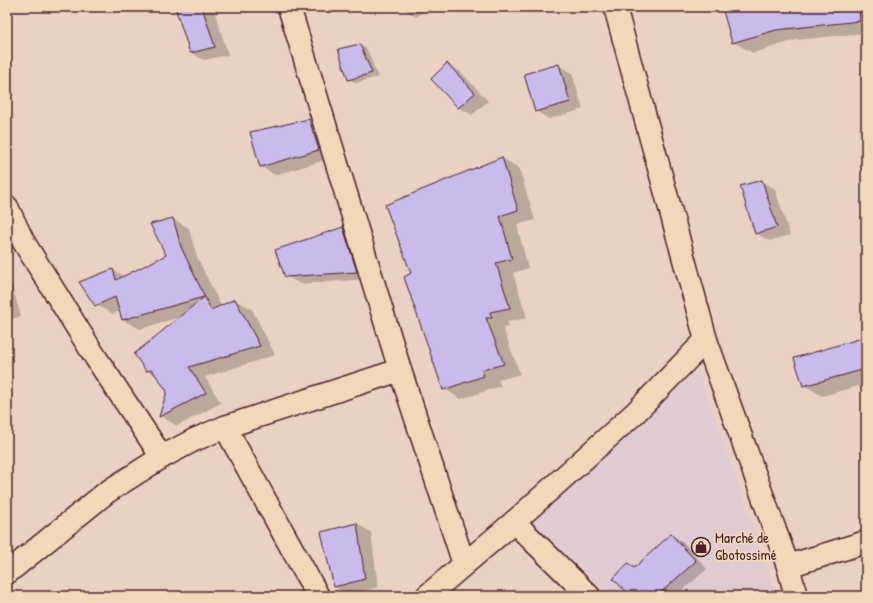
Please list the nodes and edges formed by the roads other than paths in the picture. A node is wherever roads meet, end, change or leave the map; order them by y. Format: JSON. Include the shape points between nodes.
{"nodes":[{"id":1,"x":289,"y":7,"type":"edge"},
{"id":2,"x":615,"y":7,"type":"edge"},
{"id":3,"x":7,"y":208,"type":"edge"},
{"id":4,"x":706,"y":340,"type":"junction"},
{"id":5,"x":400,"y":370,"type":"junction"},
{"id":6,"x":225,"y":427,"type":"junction"},
{"id":7,"x":162,"y":457,"type":"junction"},
{"id":8,"x":514,"y":522,"type":"junction"},
{"id":9,"x":866,"y":542,"type":"edge"},
{"id":10,"x":464,"y":564,"type":"junction"},
{"id":11,"x":788,"y":566,"type":"junction"},
{"id":12,"x":7,"y":573,"type":"edge"},
{"id":13,"x":318,"y":596,"type":"edge"},
{"id":14,"x":427,"y":596,"type":"edge"},
{"id":15,"x":589,"y":596,"type":"edge"},
{"id":16,"x":796,"y":596,"type":"edge"}],
"edges":[{"from":1,"to":5,"type":"street"},
{"from":2,"to":4,"type":"street"},
{"from":3,"to":7,"type":"street","via":[[23,241],[63,306]]},
{"from":4,"to":8,"type":"street","via":[[636,412]]},
{"from":4,"to":11,"type":"street"},
{"from":5,"to":6,"type":"street"},
{"from":5,"to":10,"type":"street"},
{"from":6,"to":7,"type":"street"},
{"from":6,"to":13,"type":"street"},
{"from":7,"to":12,"type":"street","via":[[107,492]]},
{"from":8,"to":10,"type":"street"},
{"from":8,"to":15,"type":"street"},
{"from":9,"to":11,"type":"street"},
{"from":10,"to":14,"type":"street"},
{"from":11,"to":16,"type":"street"}]}
